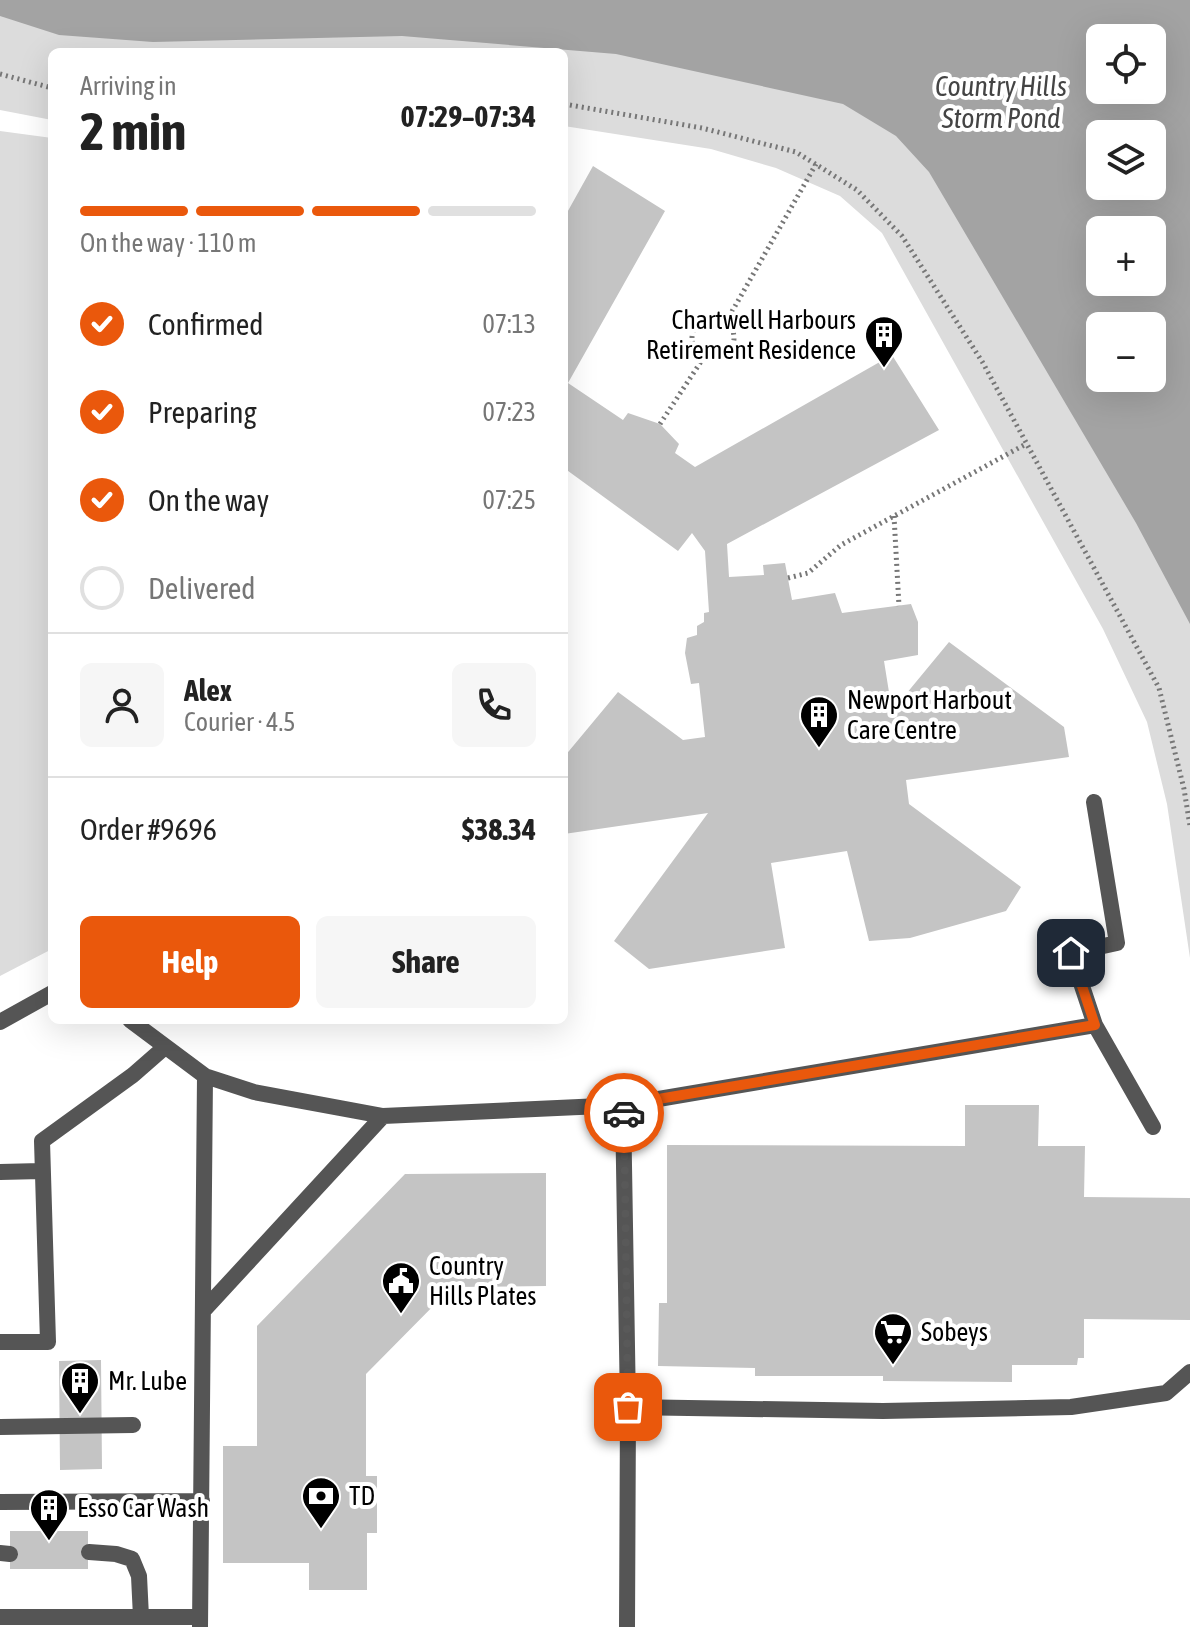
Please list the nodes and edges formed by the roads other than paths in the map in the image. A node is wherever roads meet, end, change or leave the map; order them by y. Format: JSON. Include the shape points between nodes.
{"nodes":[{"id":1,"x":1094,"y":802,"type":"dead end"},
{"id":2,"x":48,"y":995,"type":"edge"},
{"id":3,"x":0,"y":1022,"type":"edge"},
{"id":4,"x":135,"y":1024,"type":"edge"},
{"id":5,"x":1095,"y":1025,"type":"junction"},
{"id":6,"x":165,"y":1047,"type":"junction"},
{"id":7,"x":205,"y":1076,"type":"junction"},
{"id":8,"x":623,"y":1105,"type":"junction"},
{"id":9,"x":383,"y":1116,"type":"junction"},
{"id":10,"x":1153,"y":1127,"type":"dead end"},
{"id":11,"x":41,"y":1171,"type":"junction"},
{"id":12,"x":0,"y":1172,"type":"edge"},
{"id":13,"x":203,"y":1311,"type":"junction"},
{"id":14,"x":0,"y":1342,"type":"edge"},
{"id":15,"x":1190,"y":1372,"type":"edge"},
{"id":16,"x":628,"y":1407,"type":"junction"},
{"id":17,"x":133,"y":1425,"type":"dead end"},
{"id":18,"x":0,"y":1427,"type":"edge"},
{"id":19,"x":202,"y":1501,"type":"junction"},
{"id":20,"x":0,"y":1502,"type":"edge"},
{"id":21,"x":89,"y":1552,"type":"dead end"},
{"id":22,"x":141,"y":1617,"type":"junction"},
{"id":23,"x":8,"y":1618,"type":"edge"},
{"id":24,"x":94,"y":1622,"type":"edge"},
{"id":25,"x":200,"y":1622,"type":"edge"},
{"id":26,"x":627,"y":1627,"type":"edge"}],
"edges":[{"from":1,"to":5,"type":"street","via":[[1117,943],[1071,953]]},
{"from":2,"to":3,"type":"street"},
{"from":4,"to":6,"type":"street"},
{"from":5,"to":8,"type":"street"},
{"from":5,"to":10,"type":"street"},
{"from":6,"to":7,"type":"street"},
{"from":6,"to":11,"type":"street","via":[[42,1141]]},
{"from":7,"to":9,"type":"street","via":[[254,1092]]},
{"from":7,"to":13,"type":"street"},
{"from":8,"to":9,"type":"street"},
{"from":8,"to":16,"type":"street"},
{"from":9,"to":13,"type":"street"},
{"from":11,"to":12,"type":"street"},
{"from":11,"to":14,"type":"street","via":[[48,1342]]},
{"from":13,"to":19,"type":"street"},
{"from":15,"to":16,"type":"street","via":[[1166,1393],[1071,1407]]},
{"from":16,"to":26,"type":"street"},
{"from":17,"to":18,"type":"street"},
{"from":19,"to":20,"type":"street"},
{"from":19,"to":25,"type":"street"},
{"from":21,"to":22,"type":"street","via":[[132,1559],[139,1576]]},
{"from":22,"to":24,"type":"street"},
{"from":22,"to":25,"type":"street"},
{"from":23,"to":24,"type":"street"}]}
